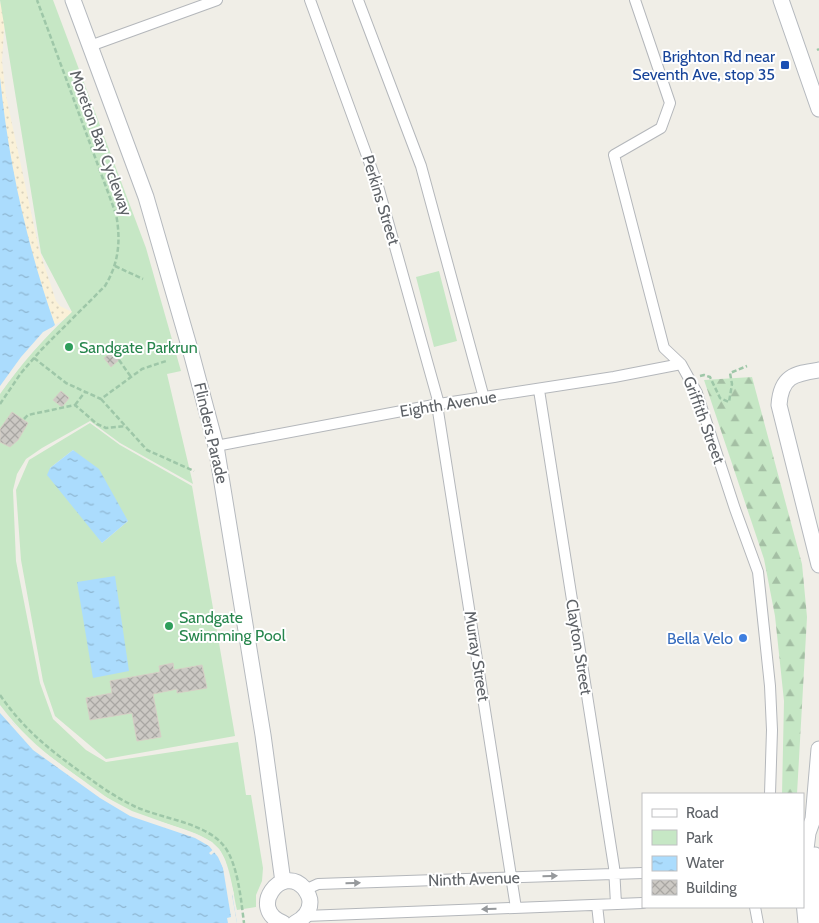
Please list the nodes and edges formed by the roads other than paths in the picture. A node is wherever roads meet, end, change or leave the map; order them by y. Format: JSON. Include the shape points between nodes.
{"nodes":[{"id":1,"x":73,"y":0,"type":"edge"},
{"id":2,"x":217,"y":0,"type":"edge"},
{"id":3,"x":310,"y":0,"type":"edge"},
{"id":4,"x":358,"y":0,"type":"edge"},
{"id":5,"x":635,"y":0,"type":"edge"},
{"id":6,"x":781,"y":0,"type":"edge"},
{"id":7,"x":90,"y":46,"type":"junction"},
{"id":8,"x":819,"y":109,"type":"edge"},
{"id":9,"x":681,"y":364,"type":"junction"},
{"id":10,"x":819,"y":370,"type":"edge"},
{"id":11,"x":539,"y":390,"type":"junction"},
{"id":12,"x":484,"y":398,"type":"junction"},
{"id":13,"x":439,"y":404,"type":"junction"},
{"id":14,"x":216,"y":446,"type":"junction"},
{"id":15,"x":819,"y":565,"type":"edge"},
{"id":16,"x":819,"y":749,"type":"edge"},
{"id":17,"x":770,"y":793,"type":"edge"},
{"id":18,"x":642,"y":873,"type":"edge"},
{"id":19,"x":615,"y":874,"type":"junction"},
{"id":20,"x":512,"y":878,"type":"junction"},
{"id":21,"x":283,"y":882,"type":"junction"},
{"id":22,"x":810,"y":883,"type":"edge"},
{"id":23,"x":306,"y":890,"type":"junction"},
{"id":24,"x":642,"y":903,"type":"edge"},
{"id":25,"x":616,"y":904,"type":"junction"},
{"id":26,"x":597,"y":905,"type":"junction"},
{"id":27,"x":516,"y":908,"type":"junction"},
{"id":28,"x":755,"y":908,"type":"edge"},
{"id":29,"x":300,"y":920,"type":"edge"},
{"id":30,"x":283,"y":923,"type":"edge"},
{"id":31,"x":599,"y":923,"type":"edge"},
{"id":32,"x":758,"y":923,"type":"edge"},
{"id":33,"x":806,"y":923,"type":"edge"},
{"id":34,"x":818,"y":923,"type":"edge"}],
"edges":[{"from":1,"to":7,"type":"street","name":"Flinders Parade"},
{"from":2,"to":7,"type":"street"},
{"from":3,"to":13,"type":"street","name":"Perkins Street","via":[[378,186]]},
{"from":4,"to":12,"type":"street","via":[[421,166]]},
{"from":5,"to":9,"type":"street","name":"Griffith Street","via":[[670,103],[661,128],[614,155],[664,348]]},
{"from":6,"to":8,"type":"street"},
{"from":7,"to":14,"type":"street","name":"Flinders Parade","via":[[146,197]]},
{"from":9,"to":11,"type":"street","name":"Eighth Avenue"},
{"from":9,"to":17,"type":"street","name":"Griffith Street","via":[[697,393],[758,572],[770,686]]},
{"from":10,"to":15,"type":"street","via":[[797,374],[785,382],[780,391],[779,405]]},
{"from":11,"to":12,"type":"street","name":"Eighth Avenue"},
{"from":11,"to":19,"type":"street","name":"Clayton Street"},
{"from":12,"to":13,"type":"street","name":"Eighth Avenue"},
{"from":13,"to":14,"type":"street","name":"Eighth Avenue"},
{"from":13,"to":20,"type":"street","name":"Murray Street"},
{"from":14,"to":21,"type":"street","name":"Flinders Parade","via":[[261,718]]},
{"from":16,"to":22,"type":"street","via":[[813,819],[816,834]]},
{"from":18,"to":19,"type":"street","name":"Ninth Avenue"},
{"from":20,"to":19,"type":"street","name":"Ninth Avenue","one_way":true},
{"from":19,"to":25,"type":"street","name":"Clayton Street"},
{"from":23,"to":20,"type":"street","name":"Ninth Avenue","one_way":true,"via":[[318,884]]},
{"from":20,"to":27,"type":"street","name":"Murray Street"},
{"from":21,"to":23,"type":"street","via":[[296,882]]},
{"from":21,"to":30,"type":"street","via":[[272,889],[267,902],[271,915]]},
{"from":22,"to":33,"type":"street"},
{"from":22,"to":34,"type":"street"},
{"from":23,"to":29,"type":"street","via":[[309,910]]},
{"from":24,"to":25,"type":"street","name":"Ninth Avenue"},
{"from":25,"to":26,"type":"street","name":"Ninth Avenue"},
{"from":26,"to":27,"type":"street","name":"Ninth Avenue"},
{"from":26,"to":31,"type":"street"},
{"from":27,"to":29,"type":"street","name":"Ninth Avenue","one_way":true},
{"from":28,"to":32,"type":"street"}]}
